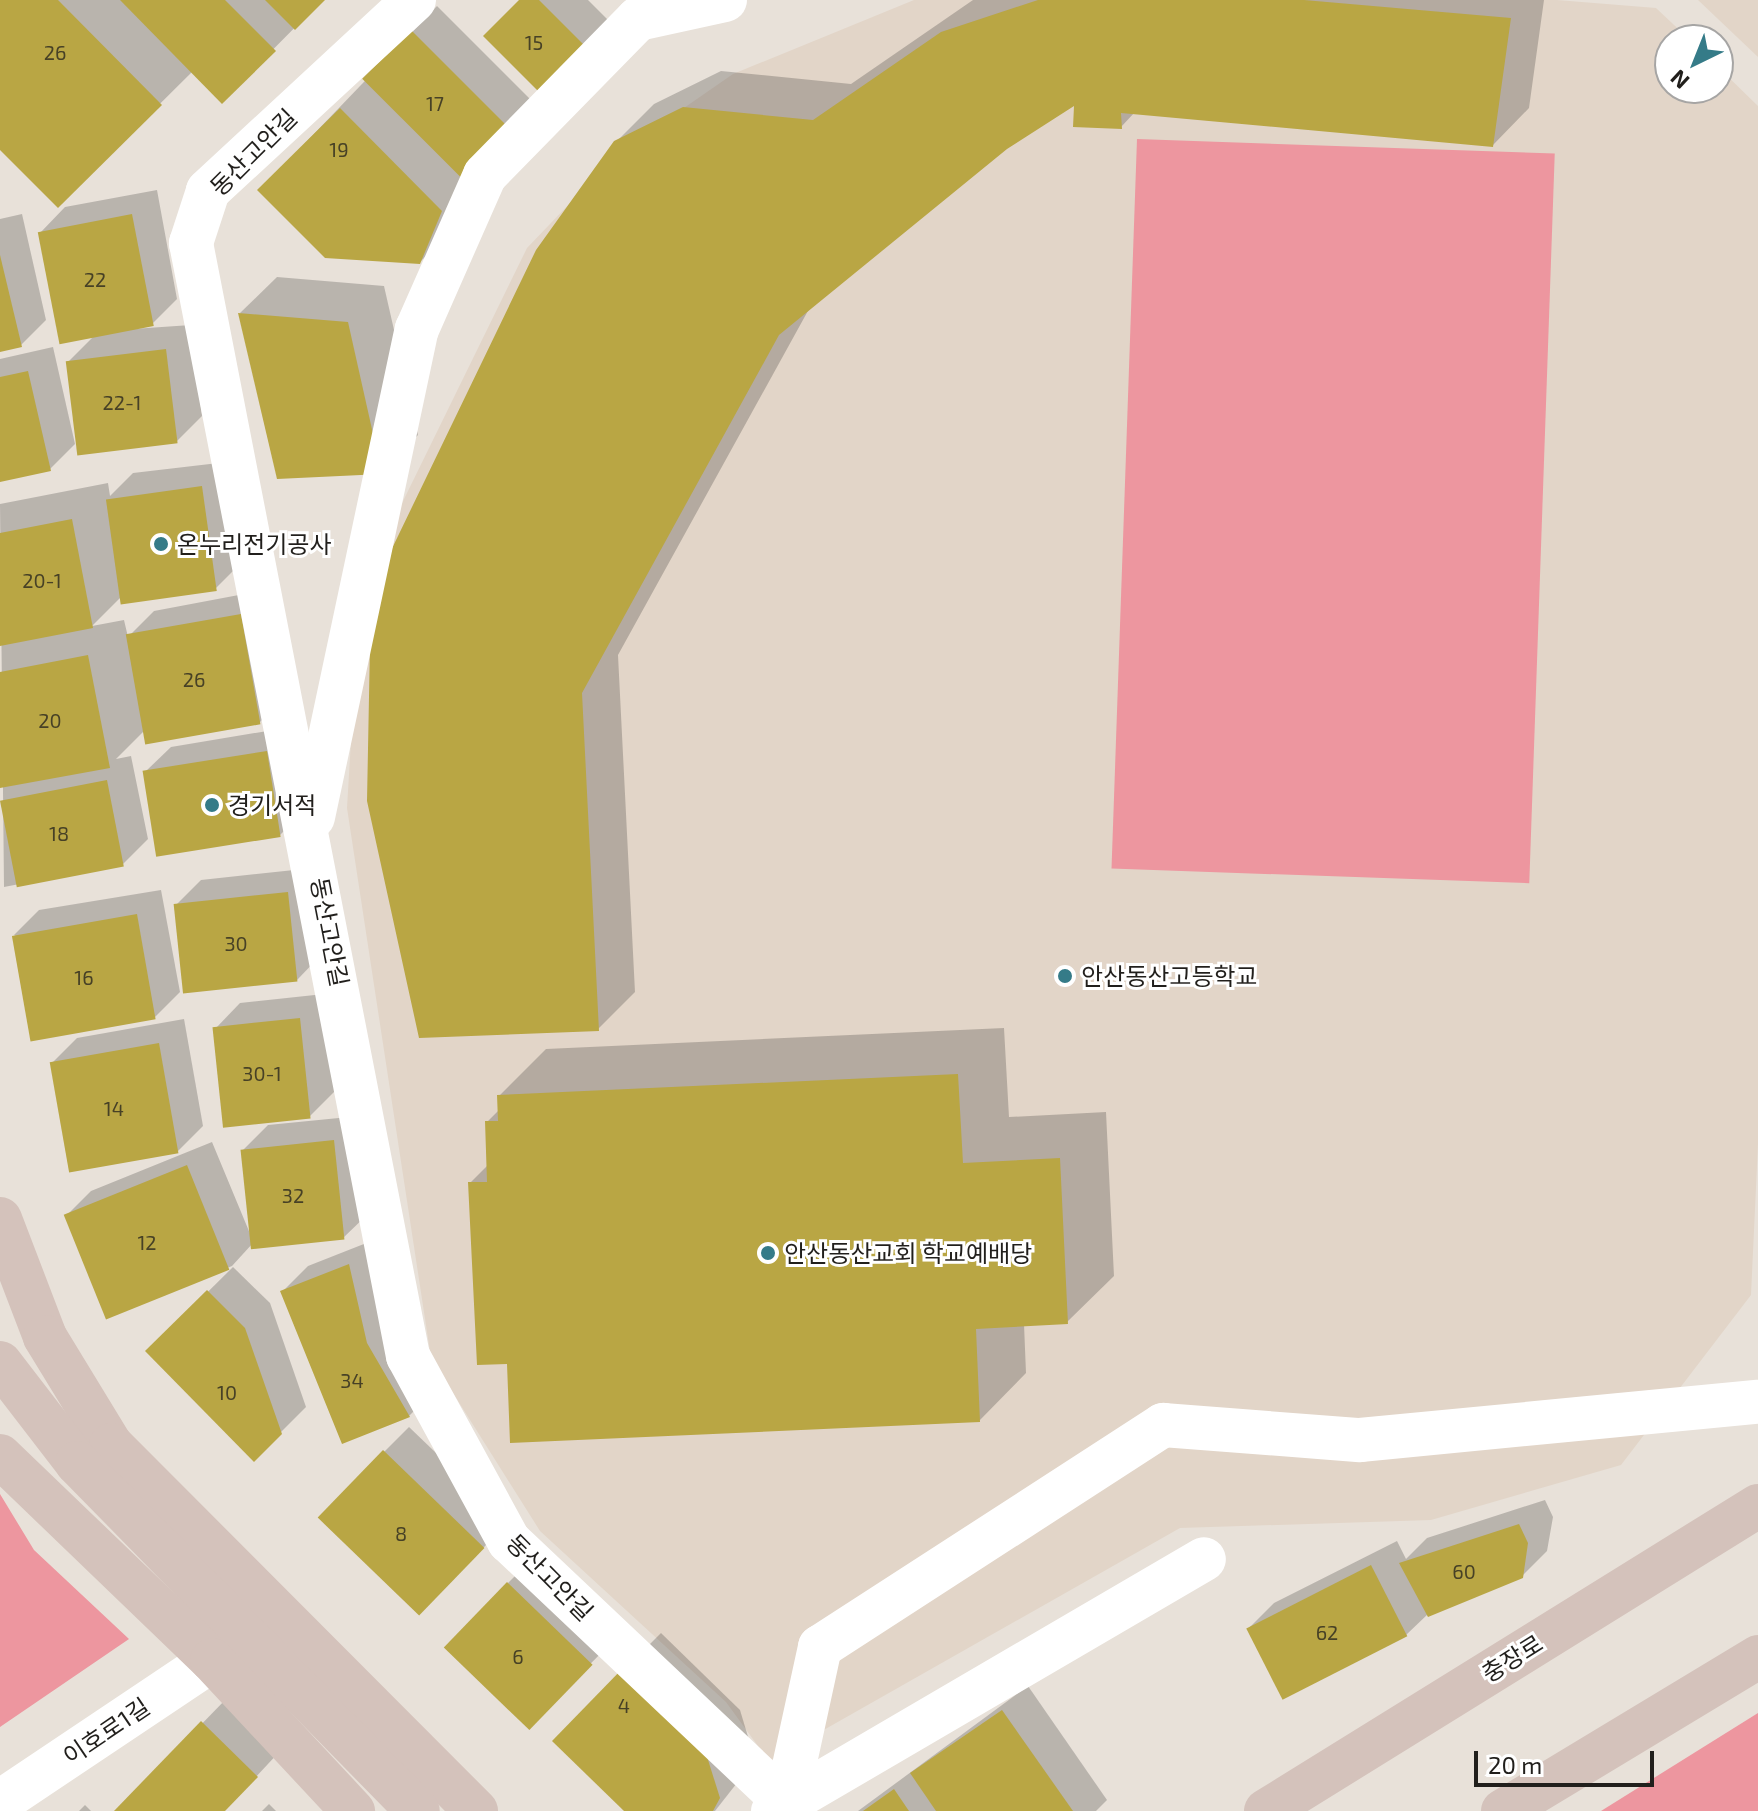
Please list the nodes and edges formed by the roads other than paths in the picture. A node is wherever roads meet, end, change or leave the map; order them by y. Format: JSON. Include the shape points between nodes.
{"nodes":[{"id":1,"x":414,"y":0,"type":"edge"},
{"id":2,"x":725,"y":0,"type":"edge"},
{"id":3,"x":629,"y":9,"type":"edge"},
{"id":4,"x":310,"y":831,"type":"junction"},
{"id":5,"x":0,"y":1219,"type":"edge"},
{"id":6,"x":0,"y":1363,"type":"edge"},
{"id":7,"x":1758,"y":1402,"type":"edge"},
{"id":8,"x":0,"y":1456,"type":"edge"},
{"id":9,"x":1758,"y":1506,"type":"edge"},
{"id":10,"x":1204,"y":1559,"type":"dead end"},
{"id":11,"x":1758,"y":1657,"type":"edge"},
{"id":12,"x":212,"y":1660,"type":"junction"},
{"id":13,"x":0,"y":1802,"type":"edge"},
{"id":14,"x":779,"y":1807,"type":"edge"},
{"id":15,"x":353,"y":1811,"type":"edge"},
{"id":16,"x":418,"y":1811,"type":"edge"},
{"id":17,"x":476,"y":1811,"type":"edge"},
{"id":18,"x":1266,"y":1811,"type":"edge"},
{"id":19,"x":1503,"y":1811,"type":"edge"}],
"edges":[{"from":1,"to":4,"type":"street","name":"동산고안길","via":[[208,191],[191,243]]},
{"from":2,"to":3,"type":"street"},
{"from":3,"to":4,"type":"street","via":[[485,175],[417,329]]},
{"from":4,"to":14,"type":"street","name":"동산고안길","via":[[408,1356],[509,1541]]},
{"from":5,"to":17,"type":"street","via":[[45,1337],[111,1445]]},
{"from":6,"to":16,"type":"street","via":[[77,1463]]},
{"from":7,"to":14,"type":"street","via":[[1360,1440],[1163,1425],[820,1647]]},
{"from":8,"to":12,"type":"street"},
{"from":9,"to":18,"type":"street","name":"충장로"},
{"from":10,"to":14,"type":"street"},
{"from":11,"to":19,"type":"street"},
{"from":12,"to":13,"type":"street","name":"이호로1길"},
{"from":12,"to":15,"type":"street"}]}
